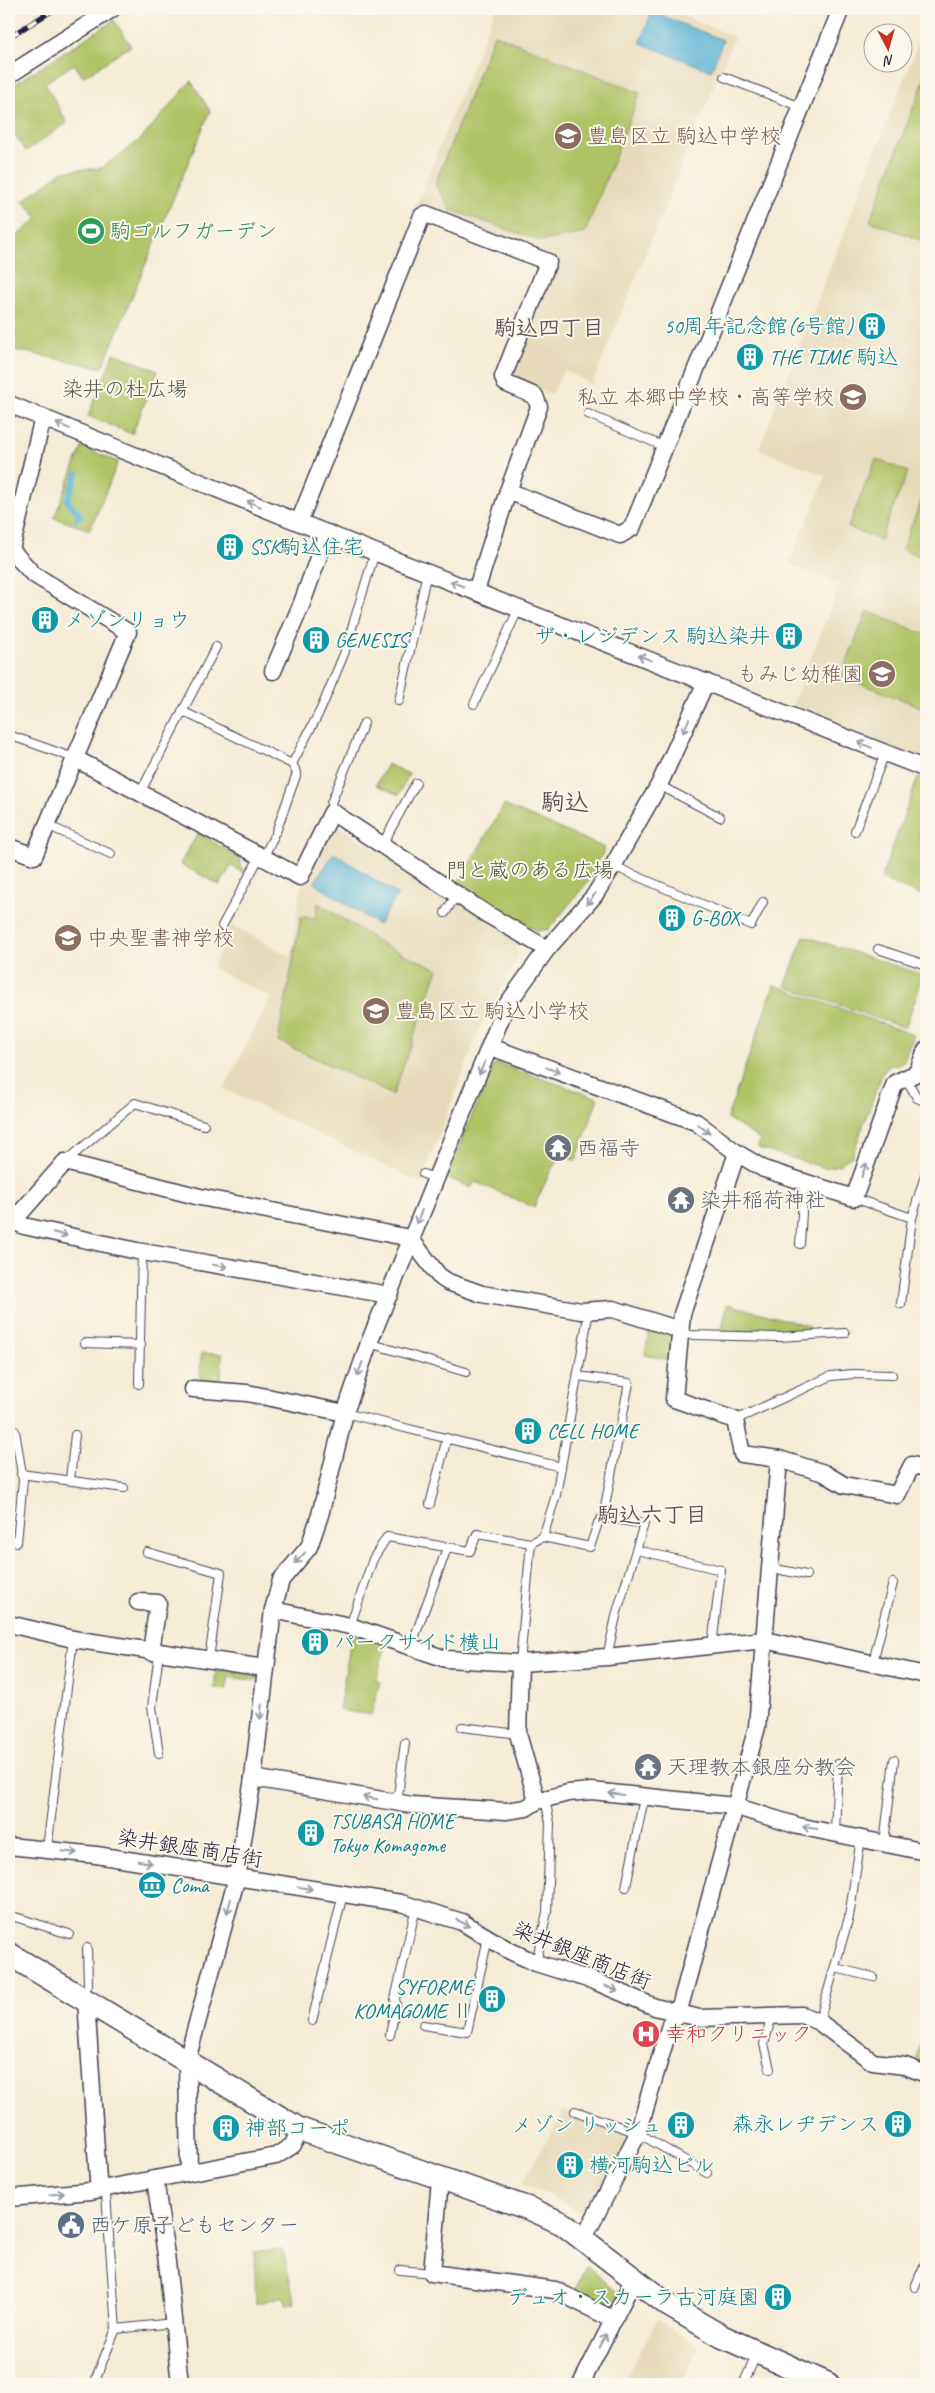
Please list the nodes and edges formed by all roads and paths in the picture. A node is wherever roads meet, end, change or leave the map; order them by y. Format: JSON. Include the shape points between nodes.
{"nodes":[{"id":1,"x":112,"y":9,"type":"edge"},
{"id":2,"x":841,"y":9,"type":"edge"},
{"id":3,"x":9,"y":75,"type":"edge"},
{"id":4,"x":724,"y":77,"type":"dead end"},
{"id":5,"x":802,"y":107,"type":"junction"},
{"id":6,"x":9,"y":404,"type":"edge"},
{"id":7,"x":588,"y":414,"type":"dead end"},
{"id":8,"x":42,"y":417,"type":"junction"},
{"id":9,"x":665,"y":447,"type":"junction"},
{"id":10,"x":508,"y":491,"type":"junction"},
{"id":11,"x":299,"y":522,"type":"junction"},
{"id":12,"x":327,"y":533,"type":"junction"},
{"id":13,"x":10,"y":551,"type":"edge"},
{"id":14,"x":375,"y":552,"type":"junction"},
{"id":15,"x":427,"y":572,"type":"junction"},
{"id":16,"x":476,"y":591,"type":"junction"},
{"id":17,"x":519,"y":608,"type":"junction"},
{"id":18,"x":216,"y":647,"type":"dead end"},
{"id":19,"x":273,"y":671,"type":"dead end"},
{"id":20,"x":706,"y":682,"type":"junction"},
{"id":21,"x":399,"y":701,"type":"dead end"},
{"id":22,"x":474,"y":704,"type":"dead end"},
{"id":23,"x":182,"y":711,"type":"junction"},
{"id":24,"x":364,"y":723,"type":"dead end"},
{"id":25,"x":10,"y":738,"type":"edge"},
{"id":26,"x":886,"y":753,"type":"junction"},
{"id":27,"x":74,"y":758,"type":"junction"},
{"id":28,"x":292,"y":764,"type":"junction"},
{"id":29,"x":926,"y":769,"type":"edge"},
{"id":30,"x":416,"y":783,"type":"dead end"},
{"id":31,"x":659,"y":785,"type":"junction"},
{"id":32,"x":140,"y":793,"type":"junction"},
{"id":33,"x":332,"y":812,"type":"junction"},
{"id":34,"x":720,"y":817,"type":"dead end"},
{"id":35,"x":46,"y":825,"type":"junction"},
{"id":36,"x":855,"y":832,"type":"dead end"},
{"id":37,"x":382,"y":845,"type":"junction"},
{"id":38,"x":9,"y":847,"type":"edge"},
{"id":39,"x":111,"y":854,"type":"dead end"},
{"id":40,"x":262,"y":857,"type":"junction"},
{"id":41,"x":613,"y":866,"type":"junction"},
{"id":42,"x":457,"y":894,"type":"junction"},
{"id":43,"x":763,"y":902,"type":"dead end"},
{"id":44,"x":445,"y":913,"type":"dead end"},
{"id":45,"x":222,"y":926,"type":"dead end"},
{"id":46,"x":547,"y":949,"type":"junction"},
{"id":47,"x":878,"y":949,"type":"dead end"},
{"id":48,"x":926,"y":965,"type":"edge"},
{"id":49,"x":491,"y":1048,"type":"junction"},
{"id":50,"x":926,"y":1050,"type":"edge"},
{"id":51,"x":906,"y":1078,"type":"junction"},
{"id":52,"x":926,"y":1102,"type":"edge"},
{"id":53,"x":204,"y":1125,"type":"dead end"},
{"id":54,"x":737,"y":1153,"type":"junction"},
{"id":55,"x":65,"y":1162,"type":"junction"},
{"id":56,"x":926,"y":1172,"type":"edge"},
{"id":57,"x":804,"y":1182,"type":"junction"},
{"id":58,"x":854,"y":1198,"type":"junction"},
{"id":59,"x":912,"y":1218,"type":"junction"},
{"id":60,"x":11,"y":1223,"type":"edge"},
{"id":61,"x":410,"y":1238,"type":"junction"},
{"id":62,"x":800,"y":1244,"type":"dead end"},
{"id":63,"x":142,"y":1252,"type":"junction"},
{"id":64,"x":389,"y":1295,"type":"junction"},
{"id":65,"x":901,"y":1304,"type":"dead end"},
{"id":66,"x":589,"y":1311,"type":"junction"},
{"id":67,"x":680,"y":1330,"type":"junction"},
{"id":68,"x":845,"y":1333,"type":"dead end"},
{"id":69,"x":85,"y":1343,"type":"dead end"},
{"id":70,"x":369,"y":1343,"type":"junction"},
{"id":71,"x":141,"y":1345,"type":"junction"},
{"id":72,"x":466,"y":1372,"type":"dead end"},
{"id":73,"x":892,"y":1375,"type":"dead end"},
{"id":74,"x":578,"y":1376,"type":"junction"},
{"id":75,"x":139,"y":1384,"type":"dead end"},
{"id":76,"x":193,"y":1389,"type":"dead end"},
{"id":77,"x":345,"y":1413,"type":"junction"},
{"id":78,"x":735,"y":1420,"type":"junction"},
{"id":79,"x":16,"y":1431,"type":"dead end"},
{"id":80,"x":75,"y":1435,"type":"dead end"},
{"id":81,"x":446,"y":1438,"type":"junction"},
{"id":82,"x":779,"y":1459,"type":"junction"},
{"id":83,"x":561,"y":1467,"type":"junction"},
{"id":84,"x":926,"y":1468,"type":"edge"},
{"id":85,"x":21,"y":1474,"type":"junction"},
{"id":86,"x":70,"y":1479,"type":"junction"},
{"id":87,"x":124,"y":1488,"type":"dead end"},
{"id":88,"x":430,"y":1504,"type":"dead end"},
{"id":89,"x":604,"y":1511,"type":"junction"},
{"id":90,"x":544,"y":1537,"type":"junction"},
{"id":91,"x":9,"y":1540,"type":"edge"},
{"id":92,"x":531,"y":1543,"type":"junction"},
{"id":93,"x":447,"y":1548,"type":"junction"},
{"id":94,"x":637,"y":1550,"type":"junction"},
{"id":95,"x":147,"y":1552,"type":"dead end"},
{"id":96,"x":771,"y":1568,"type":"junction"},
{"id":97,"x":806,"y":1575,"type":"dead end"},
{"id":98,"x":893,"y":1584,"type":"dead end"},
{"id":99,"x":138,"y":1602,"type":"dead end"},
{"id":100,"x":273,"y":1610,"type":"junction"},
{"id":101,"x":9,"y":1624,"type":"edge"},
{"id":102,"x":350,"y":1626,"type":"junction"},
{"id":103,"x":73,"y":1639,"type":"junction"},
{"id":104,"x":764,"y":1640,"type":"junction"},
{"id":105,"x":712,"y":1646,"type":"junction"},
{"id":106,"x":411,"y":1647,"type":"junction"},
{"id":107,"x":155,"y":1652,"type":"junction"},
{"id":108,"x":607,"y":1657,"type":"junction"},
{"id":109,"x":210,"y":1660,"type":"junction"},
{"id":110,"x":872,"y":1662,"type":"junction"},
{"id":111,"x":520,"y":1664,"type":"junction"},
{"id":112,"x":265,"y":1668,"type":"junction"},
{"id":113,"x":926,"y":1675,"type":"edge"},
{"id":114,"x":462,"y":1727,"type":"dead end"},
{"id":115,"x":518,"y":1734,"type":"junction"},
{"id":116,"x":405,"y":1743,"type":"dead end"},
{"id":117,"x":159,"y":1753,"type":"dead end"},
{"id":118,"x":894,"y":1760,"type":"dead end"},
{"id":119,"x":838,"y":1764,"type":"dead end"},
{"id":120,"x":254,"y":1778,"type":"junction"},
{"id":121,"x":644,"y":1798,"type":"junction"},
{"id":122,"x":541,"y":1800,"type":"junction"},
{"id":123,"x":397,"y":1802,"type":"junction"},
{"id":124,"x":734,"y":1806,"type":"junction"},
{"id":125,"x":835,"y":1832,"type":"junction"},
{"id":126,"x":861,"y":1838,"type":"junction"},
{"id":127,"x":884,"y":1843,"type":"junction"},
{"id":128,"x":9,"y":1846,"type":"edge"},
{"id":129,"x":47,"y":1849,"type":"junction"},
{"id":130,"x":926,"y":1852,"type":"edge"},
{"id":131,"x":237,"y":1878,"type":"junction"},
{"id":132,"x":626,"y":1887,"type":"dead end"},
{"id":133,"x":344,"y":1894,"type":"junction"},
{"id":134,"x":416,"y":1907,"type":"junction"},
{"id":135,"x":9,"y":1915,"type":"edge"},
{"id":136,"x":69,"y":1934,"type":"dead end"},
{"id":137,"x":488,"y":1938,"type":"junction"},
{"id":138,"x":87,"y":1948,"type":"dead end"},
{"id":139,"x":9,"y":1954,"type":"edge"},
{"id":140,"x":536,"y":1962,"type":"junction"},
{"id":141,"x":835,"y":1968,"type":"junction"},
{"id":142,"x":873,"y":1977,"type":"dead end"},
{"id":143,"x":87,"y":1992,"type":"junction"},
{"id":144,"x":676,"y":2013,"type":"junction"},
{"id":145,"x":772,"y":2016,"type":"junction"},
{"id":146,"x":312,"y":2020,"type":"dead end"},
{"id":147,"x":819,"y":2022,"type":"junction"},
{"id":148,"x":423,"y":2026,"type":"dead end"},
{"id":149,"x":390,"y":2035,"type":"dead end"},
{"id":150,"x":187,"y":2060,"type":"junction"},
{"id":151,"x":770,"y":2069,"type":"dead end"},
{"id":152,"x":926,"y":2074,"type":"edge"},
{"id":153,"x":575,"y":2111,"type":"dead end"},
{"id":154,"x":299,"y":2130,"type":"junction"},
{"id":155,"x":638,"y":2133,"type":"junction"},
{"id":156,"x":189,"y":2172,"type":"junction"},
{"id":157,"x":707,"y":2173,"type":"dead end"},
{"id":158,"x":155,"y":2179,"type":"junction"},
{"id":159,"x":440,"y":2179,"type":"junction"},
{"id":160,"x":101,"y":2188,"type":"junction"},
{"id":161,"x":9,"y":2198,"type":"edge"},
{"id":162,"x":583,"y":2240,"type":"junction"},
{"id":163,"x":926,"y":2261,"type":"edge"},
{"id":164,"x":400,"y":2270,"type":"dead end"},
{"id":165,"x":432,"y":2273,"type":"junction"},
{"id":166,"x":634,"y":2280,"type":"junction"},
{"id":167,"x":915,"y":2287,"type":"dead end"},
{"id":168,"x":614,"y":2320,"type":"junction"},
{"id":169,"x":174,"y":2323,"type":"junction"},
{"id":170,"x":116,"y":2329,"type":"junction"},
{"id":171,"x":758,"y":2353,"type":"junction"},
{"id":172,"x":96,"y":2384,"type":"edge"},
{"id":173,"x":180,"y":2384,"type":"edge"},
{"id":174,"x":583,"y":2384,"type":"edge"},
{"id":175,"x":743,"y":2384,"type":"edge"},
{"id":176,"x":828,"y":2384,"type":"edge"}],
"edges":[{"from":1,"to":3,"type":"street"},
{"from":2,"to":5,"type":"street"},
{"from":4,"to":5,"type":"lane"},
{"from":5,"to":9,"type":"street"},
{"from":6,"to":8,"type":"street"},
{"from":7,"to":9,"type":"lane"},
{"from":11,"to":8,"type":"street","one_way":true},
{"from":8,"to":13,"type":"street"},
{"from":9,"to":10,"type":"street","via":[[632,528],[620,535]]},
{"from":10,"to":11,"type":"street","via":[[540,407],[535,396],[505,383],[503,377],[553,260],[426,214],[422,216]]},
{"from":10,"to":16,"type":"street"},
{"from":11,"to":12,"type":"street"},
{"from":12,"to":14,"type":"street"},
{"from":12,"to":19,"type":"street","via":[[302,604]]},
{"from":13,"to":27,"type":"street","via":[[33,574],[128,632]]},
{"from":14,"to":15,"type":"street"},
{"from":14,"to":28,"type":"lane","via":[[344,654],[321,709]]},
{"from":16,"to":15,"type":"street","one_way":true},
{"from":15,"to":21,"type":"lane"},
{"from":16,"to":17,"type":"street"},
{"from":20,"to":17,"type":"street","one_way":true},
{"from":17,"to":22,"type":"lane"},
{"from":18,"to":23,"type":"lane"},
{"from":26,"to":20,"type":"street","one_way":true},
{"from":20,"to":31,"type":"street","one_way":true},
{"from":23,"to":28,"type":"lane"},
{"from":23,"to":32,"type":"lane"},
{"from":24,"to":33,"type":"lane","via":[[331,803]]},
{"from":25,"to":27,"type":"lane"},
{"from":26,"to":29,"type":"street"},
{"from":26,"to":36,"type":"lane"},
{"from":27,"to":32,"type":"street"},
{"from":27,"to":35,"type":"street"},
{"from":28,"to":40,"type":"lane","via":[[297,773],[275,835]]},
{"from":30,"to":37,"type":"lane"},
{"from":31,"to":34,"type":"lane"},
{"from":31,"to":41,"type":"street"},
{"from":32,"to":40,"type":"street"},
{"from":33,"to":37,"type":"street"},
{"from":33,"to":40,"type":"street","via":[[300,877]]},
{"from":35,"to":38,"type":"street","via":[[34,856]]},
{"from":35,"to":39,"type":"lane"},
{"from":37,"to":42,"type":"street"},
{"from":40,"to":45,"type":"lane"},
{"from":41,"to":43,"type":"lane","via":[[751,925]]},
{"from":41,"to":46,"type":"street","one_way":true,"via":[[594,896]]},
{"from":42,"to":44,"type":"lane"},
{"from":42,"to":46,"type":"street"},
{"from":46,"to":49,"type":"street","via":[[506,1006]]},
{"from":47,"to":48,"type":"lane"},
{"from":49,"to":54,"type":"street","one_way":true,"via":[[696,1122]]},
{"from":49,"to":61,"type":"street","one_way":true,"via":[[429,1176]]},
{"from":50,"to":51,"type":"street","via":[[917,1073]]},
{"from":51,"to":52,"type":"lane","via":[[917,1098]]},
{"from":58,"to":51,"type":"street","one_way":true,"via":[[895,1083]]},
{"from":53,"to":55,"type":"lane","via":[[136,1103]]},
{"from":54,"to":57,"type":"street","via":[[764,1169]]},
{"from":54,"to":67,"type":"street","via":[[682,1314]]},
{"from":55,"to":60,"type":"street"},
{"from":55,"to":61,"type":"street","via":[[200,1197]]},
{"from":56,"to":59,"type":"lane"},
{"from":57,"to":58,"type":"street"},
{"from":57,"to":62,"type":"lane"},
{"from":58,"to":59,"type":"lane"},
{"from":59,"to":65,"type":"lane"},
{"from":60,"to":63,"type":"street","one_way":true},
{"from":61,"to":64,"type":"street"},
{"from":61,"to":66,"type":"street","via":[[439,1276],[448,1282],[482,1294]]},
{"from":63,"to":64,"type":"street","one_way":true},
{"from":63,"to":71,"type":"lane"},
{"from":64,"to":70,"type":"street"},
{"from":66,"to":67,"type":"street","via":[[613,1309]]},
{"from":66,"to":74,"type":"lane"},
{"from":67,"to":68,"type":"lane","via":[[690,1335]]},
{"from":67,"to":78,"type":"street","via":[[674,1399]]},
{"from":69,"to":71,"type":"lane"},
{"from":70,"to":72,"type":"lane"},
{"from":70,"to":77,"type":"street","one_way":true},
{"from":71,"to":75,"type":"lane"},
{"from":73,"to":78,"type":"lane","via":[[832,1376]]},
{"from":74,"to":83,"type":"lane"},
{"from":74,"to":89,"type":"lane","via":[[629,1383]]},
{"from":76,"to":77,"type":"street","via":[[247,1393]]},
{"from":77,"to":81,"type":"lane"},
{"from":77,"to":100,"type":"street","one_way":true,"via":[[309,1547],[280,1580]]},
{"from":78,"to":82,"type":"street","via":[[742,1454]]},
{"from":79,"to":85,"type":"lane"},
{"from":80,"to":86,"type":"lane"},
{"from":81,"to":83,"type":"lane"},
{"from":81,"to":88,"type":"lane"},
{"from":82,"to":84,"type":"street","via":[[824,1473],[844,1485],[897,1495],[912,1465]]},
{"from":82,"to":96,"type":"street"},
{"from":83,"to":90,"type":"lane"},
{"from":85,"to":86,"type":"lane"},
{"from":85,"to":91,"type":"lane","via":[[17,1542]]},
{"from":86,"to":87,"type":"lane"},
{"from":89,"to":90,"type":"lane","via":[[590,1547]]},
{"from":89,"to":94,"type":"lane","via":[[644,1524]]},
{"from":90,"to":92,"type":"lane"},
{"from":92,"to":93,"type":"lane","via":[[477,1534],[470,1551]]},
{"from":92,"to":111,"type":"lane"},
{"from":93,"to":102,"type":"lane","via":[[387,1537],[373,1559]]},
{"from":93,"to":106,"type":"lane"},
{"from":94,"to":105,"type":"lane","via":[[721,1570]]},
{"from":94,"to":108,"type":"lane","via":[[617,1612]]},
{"from":95,"to":109,"type":"lane","via":[[221,1573]]},
{"from":96,"to":97,"type":"lane"},
{"from":96,"to":104,"type":"street"},
{"from":98,"to":110,"type":"lane"},
{"from":99,"to":107,"type":"street","via":[[158,1603]]},
{"from":100,"to":102,"type":"street"},
{"from":100,"to":112,"type":"street"},
{"from":101,"to":103,"type":"street"},
{"from":102,"to":106,"type":"street"},
{"from":103,"to":107,"type":"street"},
{"from":103,"to":129,"type":"lane"},
{"from":104,"to":105,"type":"street"},
{"from":104,"to":110,"type":"street"},
{"from":104,"to":124,"type":"street","via":[[757,1727]]},
{"from":105,"to":108,"type":"street"},
{"from":106,"to":111,"type":"street","via":[[446,1659]]},
{"from":107,"to":109,"type":"street"},
{"from":107,"to":117,"type":"lane","via":[[152,1707]]},
{"from":108,"to":111,"type":"street"},
{"from":109,"to":112,"type":"street"},
{"from":110,"to":113,"type":"street"},
{"from":111,"to":115,"type":"street"},
{"from":112,"to":120,"type":"street","one_way":true},
{"from":114,"to":115,"type":"lane"},
{"from":115,"to":122,"type":"street"},
{"from":116,"to":123,"type":"lane"},
{"from":118,"to":127,"type":"lane"},
{"from":119,"to":125,"type":"lane"},
{"from":123,"to":120,"type":"street","one_way":true},
{"from":120,"to":131,"type":"street"},
{"from":121,"to":122,"type":"street","one_way":true,"via":[[592,1791]]},
{"from":121,"to":124,"type":"street"},
{"from":121,"to":132,"type":"lane"},
{"from":122,"to":123,"type":"street","via":[[526,1808],[506,1811]]},
{"from":122,"to":140,"type":"lane","via":[[550,1823],[547,1912]]},
{"from":125,"to":124,"type":"street","one_way":true,"via":[[798,1826]]},
{"from":124,"to":144,"type":"street"},
{"from":125,"to":126,"type":"street"},
{"from":126,"to":127,"type":"street"},
{"from":126,"to":141,"type":"lane","via":[[850,1917]]},
{"from":127,"to":130,"type":"street"},
{"from":128,"to":129,"type":"street","name":"染井銀座商店街"},
{"from":129,"to":131,"type":"street","name":"染井銀座商店街","one_way":true},
{"from":131,"to":133,"type":"street","name":"染井銀座商店街","one_way":true},
{"from":131,"to":150,"type":"street","one_way":true,"via":[[212,1952]]},
{"from":133,"to":134,"type":"street","name":"染井銀座商店街"},
{"from":133,"to":146,"type":"lane"},
{"from":134,"to":137,"type":"street","name":"染井銀座商店街","one_way":true,"via":[[462,1922]]},
{"from":134,"to":149,"type":"lane"},
{"from":135,"to":136,"type":"lane"},
{"from":137,"to":140,"type":"street","name":"染井銀座商店街"},
{"from":137,"to":148,"type":"lane","via":[[467,2032]]},
{"from":138,"to":143,"type":"lane"},
{"from":139,"to":143,"type":"street"},
{"from":140,"to":144,"type":"street","name":"染井銀座商店街","one_way":true},
{"from":141,"to":142,"type":"lane"},
{"from":141,"to":147,"type":"lane"},
{"from":143,"to":150,"type":"street"},
{"from":143,"to":160,"type":"street"},
{"from":144,"to":145,"type":"street","name":"染井銀座商店街","via":[[699,2018]]},
{"from":144,"to":155,"type":"street"},
{"from":145,"to":147,"type":"street","name":"染井銀座商店街","via":[[802,2015]]},
{"from":145,"to":151,"type":"lane","via":[[764,2044]]},
{"from":147,"to":152,"type":"street","name":"染井銀座商店街","via":[[873,2062],[905,2066]]},
{"from":150,"to":154,"type":"street"},
{"from":150,"to":156,"type":"street"},
{"from":153,"to":155,"type":"lane"},
{"from":154,"to":156,"type":"street","via":[[293,2145],[276,2156]]},
{"from":154,"to":159,"type":"street"},
{"from":155,"to":157,"type":"lane"},
{"from":155,"to":162,"type":"street"},
{"from":156,"to":158,"type":"street"},
{"from":158,"to":160,"type":"street"},
{"from":158,"to":169,"type":"street"},
{"from":159,"to":162,"type":"street","via":[[533,2210],[563,2224]]},
{"from":159,"to":165,"type":"street"},
{"from":161,"to":160,"type":"street","one_way":true},
{"from":160,"to":170,"type":"lane","via":[[106,2194]]},
{"from":162,"to":166,"type":"street"},
{"from":163,"to":167,"type":"lane"},
{"from":164,"to":165,"type":"lane"},
{"from":165,"to":168,"type":"street","via":[[555,2290]]},
{"from":166,"to":168,"type":"street"},
{"from":166,"to":171,"type":"street","via":[[673,2308]]},
{"from":174,"to":168,"type":"street","one_way":true},
{"from":169,"to":170,"type":"lane"},
{"from":169,"to":173,"type":"street"},
{"from":170,"to":172,"type":"lane"},
{"from":171,"to":175,"type":"lane"},
{"from":171,"to":176,"type":"street"}]}
